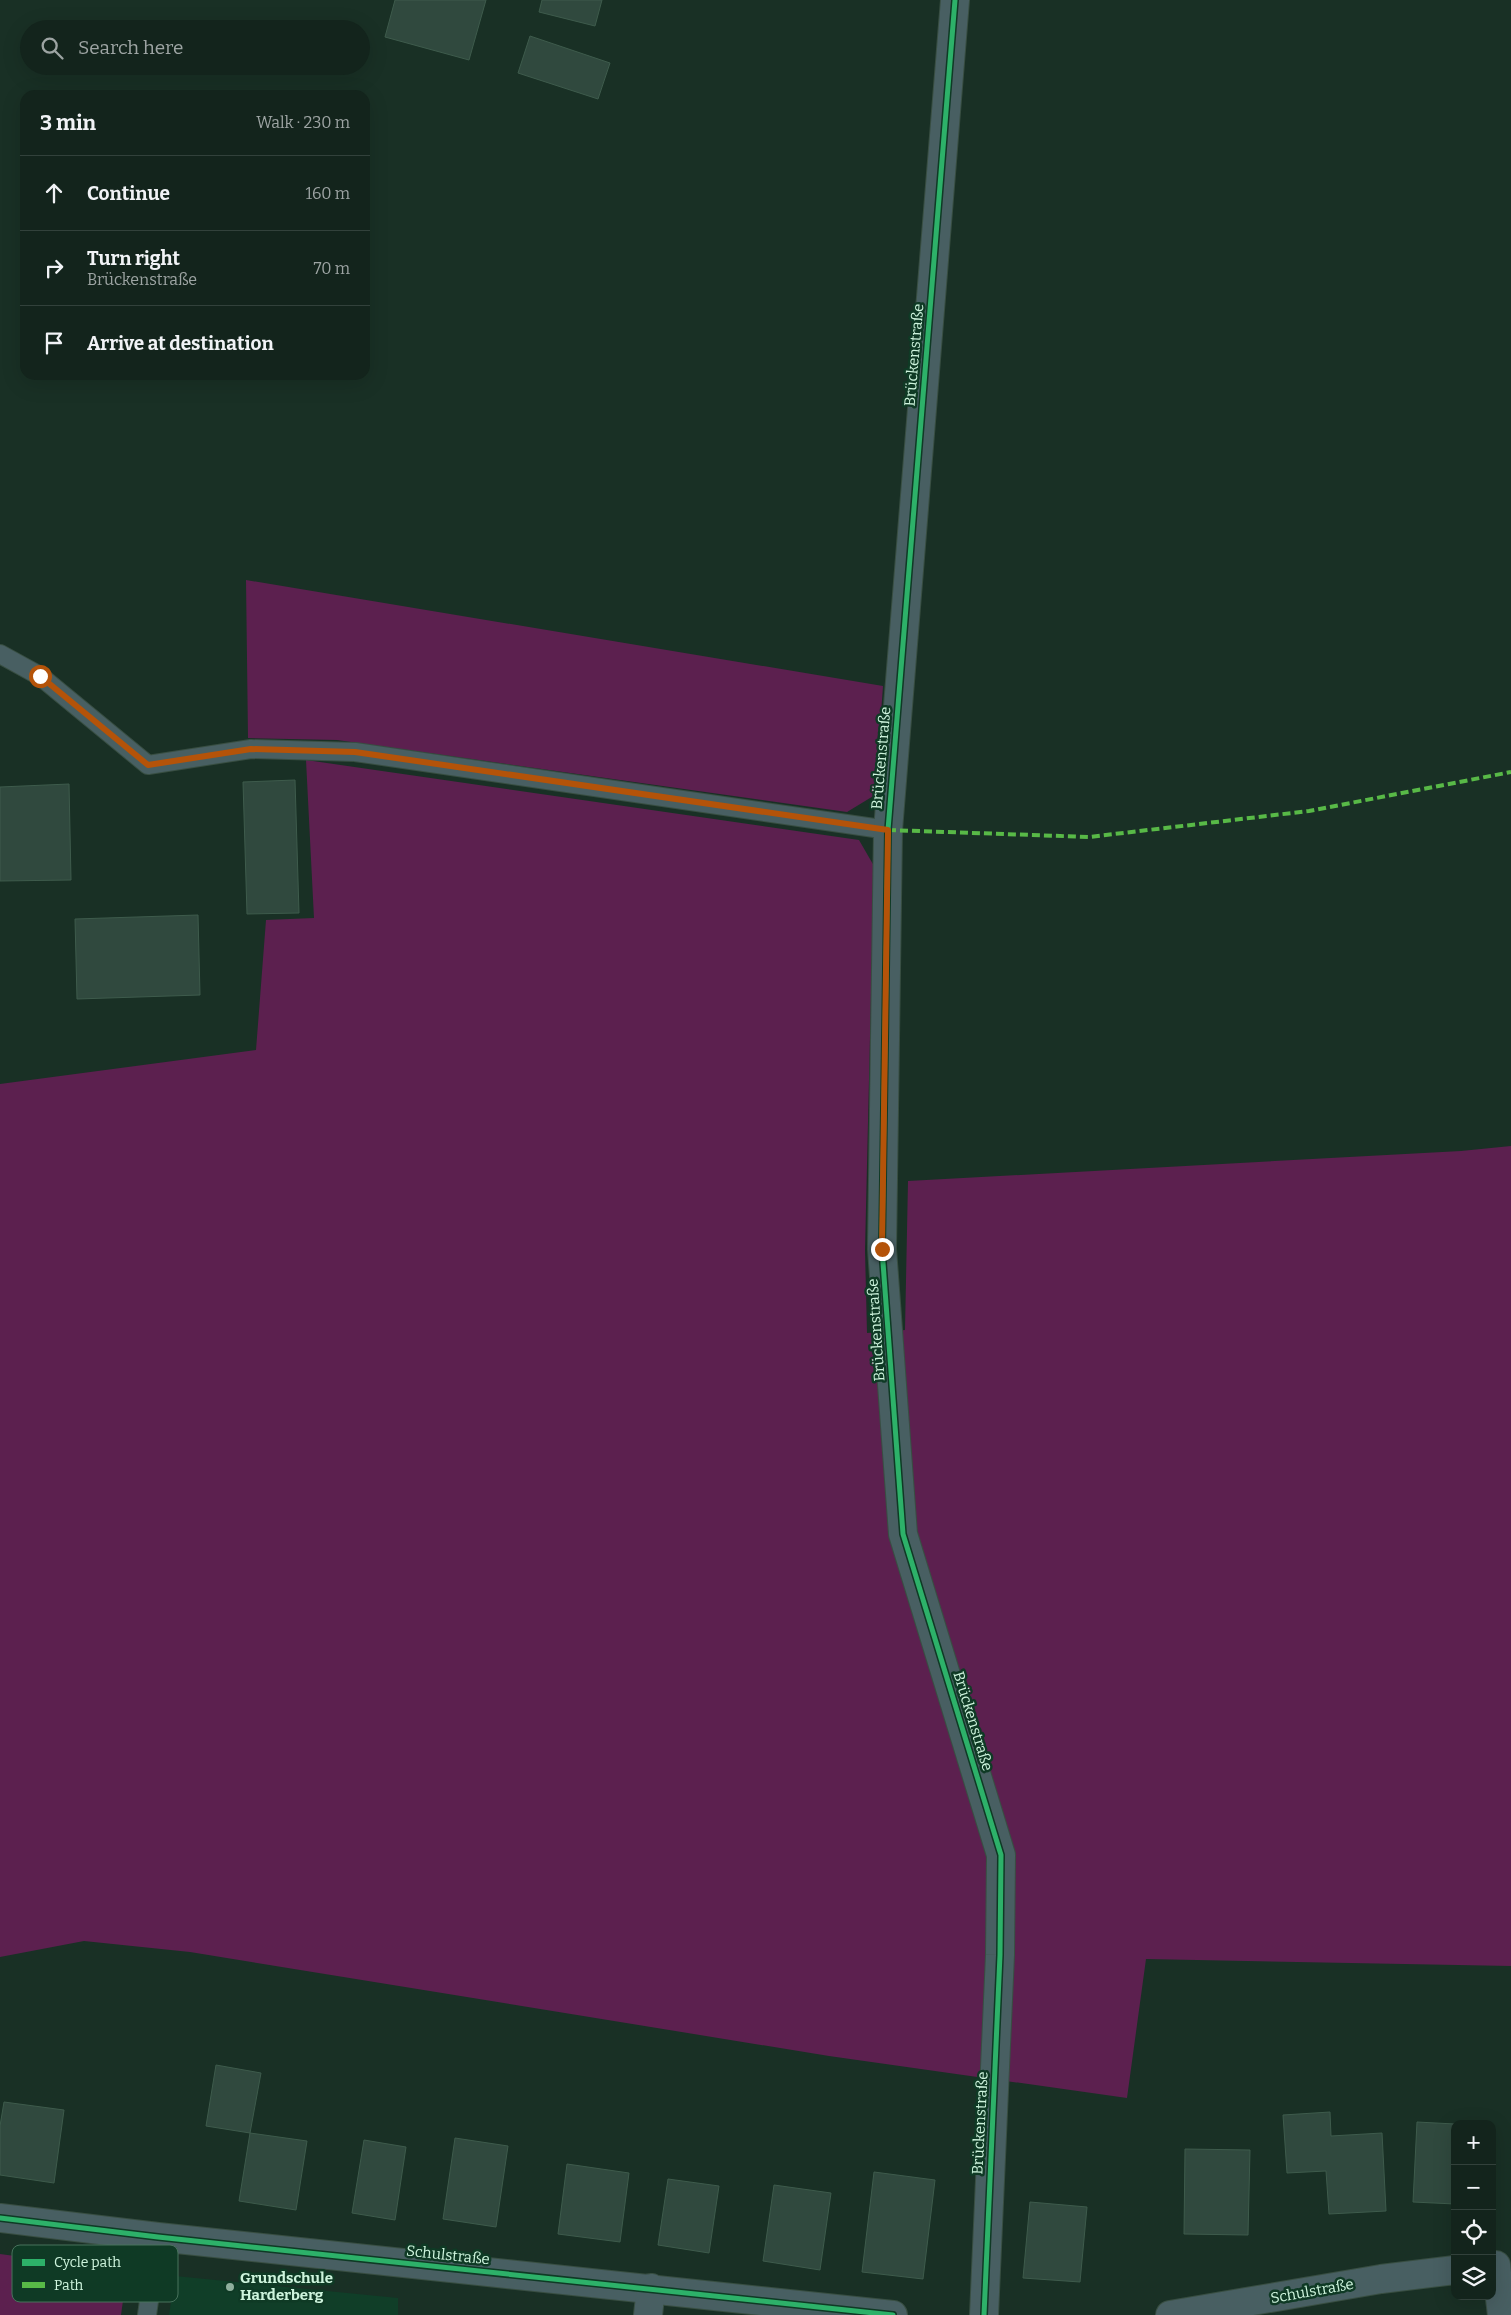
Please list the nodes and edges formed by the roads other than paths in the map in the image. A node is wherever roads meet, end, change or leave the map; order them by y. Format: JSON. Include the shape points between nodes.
{"nodes":[{"id":1,"x":955,"y":0,"type":"edge"},
{"id":2,"x":0,"y":654,"type":"edge"},
{"id":3,"x":888,"y":830,"type":"junction"},
{"id":4,"x":0,"y":2218,"type":"edge"},
{"id":5,"x":158,"y":2237,"type":"junction"},
{"id":6,"x":157,"y":2245,"type":"edge"},
{"id":7,"x":1500,"y":2265,"type":"edge"},
{"id":8,"x":1451,"y":2270,"type":"edge"},
{"id":9,"x":651,"y":2288,"type":"junction"},
{"id":10,"x":149,"y":2302,"type":"edge"},
{"id":11,"x":147,"y":2315,"type":"edge"},
{"id":12,"x":648,"y":2315,"type":"edge"},
{"id":13,"x":893,"y":2315,"type":"edge"},
{"id":14,"x":984,"y":2315,"type":"edge"},
{"id":15,"x":1170,"y":2315,"type":"edge"},
{"id":16,"x":1502,"y":2315,"type":"edge"}],
"edges":[{"from":1,"to":3,"type":"street","name":"Brückenstraße"},
{"from":2,"to":3,"type":"lane","via":[[40,676],[148,765],[251,749],[355,752]]},
{"from":3,"to":14,"type":"street","name":"Brückenstraße","via":[[882,1249],[903,1534],[1001,1855],[1000,1955]]},
{"from":4,"to":5,"type":"street","name":"Schulstraße"},
{"from":5,"to":6,"type":"lane"},
{"from":5,"to":9,"type":"street","name":"Schulstraße"},
{"from":7,"to":16,"type":"street"},
{"from":8,"to":15,"type":"street","name":"Schulstraße","via":[[1381,2279]]},
{"from":9,"to":12,"type":"street"},
{"from":9,"to":13,"type":"street","name":"Schulstraße"},
{"from":10,"to":11,"type":"lane"}]}
